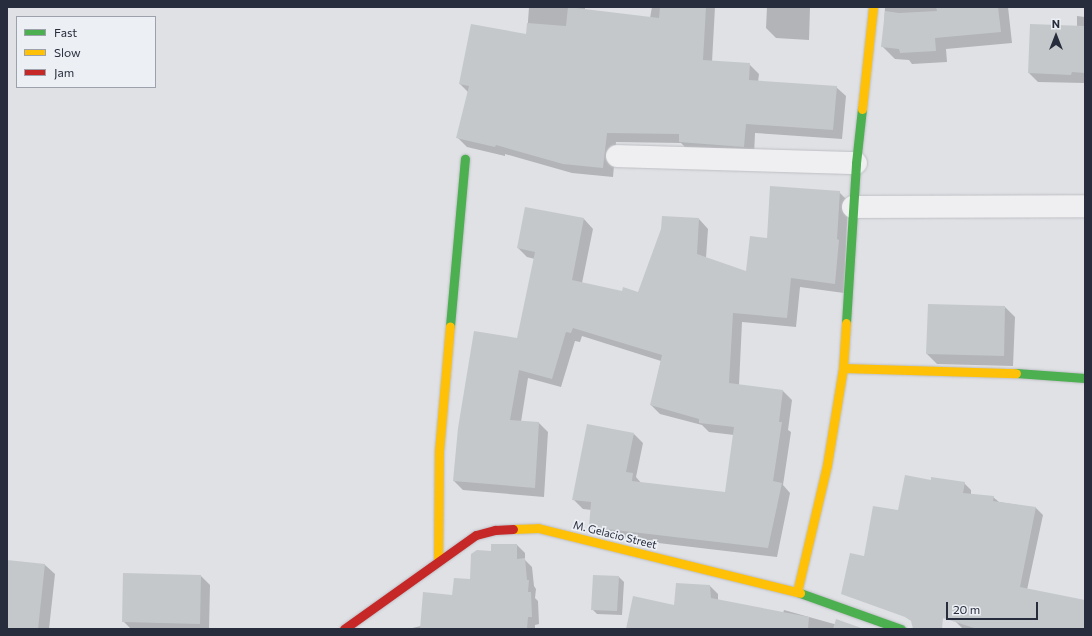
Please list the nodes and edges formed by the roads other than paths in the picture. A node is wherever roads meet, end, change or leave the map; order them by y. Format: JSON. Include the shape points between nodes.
{"nodes":[{"id":1,"x":873,"y":7,"type":"edge"},
{"id":2,"x":617,"y":156,"type":"dead end"},
{"id":3,"x":465,"y":159,"type":"dead end"},
{"id":4,"x":856,"y":163,"type":"junction"},
{"id":5,"x":1085,"y":206,"type":"edge"},
{"id":6,"x":853,"y":207,"type":"junction"},
{"id":7,"x":843,"y":368,"type":"junction"},
{"id":8,"x":1085,"y":378,"type":"edge"},
{"id":9,"x":438,"y":561,"type":"junction"},
{"id":10,"x":797,"y":592,"type":"junction"},
{"id":11,"x":344,"y":629,"type":"edge"},
{"id":12,"x":901,"y":629,"type":"edge"}],
"edges":[{"from":1,"to":4,"type":"street"},
{"from":2,"to":4,"type":"street"},
{"from":3,"to":9,"type":"street","via":[[439,451]]},
{"from":4,"to":6,"type":"street"},
{"from":5,"to":6,"type":"street"},
{"from":6,"to":7,"type":"street"},
{"from":7,"to":8,"type":"street","via":[[1029,373]]},
{"from":7,"to":10,"type":"street","via":[[827,464]]},
{"from":9,"to":10,"type":"street","name":"M. Gelacio Street","via":[[476,535],[495,530],[538,528]]},
{"from":9,"to":11,"type":"street","name":"M. Gelacio Street"},
{"from":10,"to":12,"type":"street","name":"M. Gelacio Street"}]}
